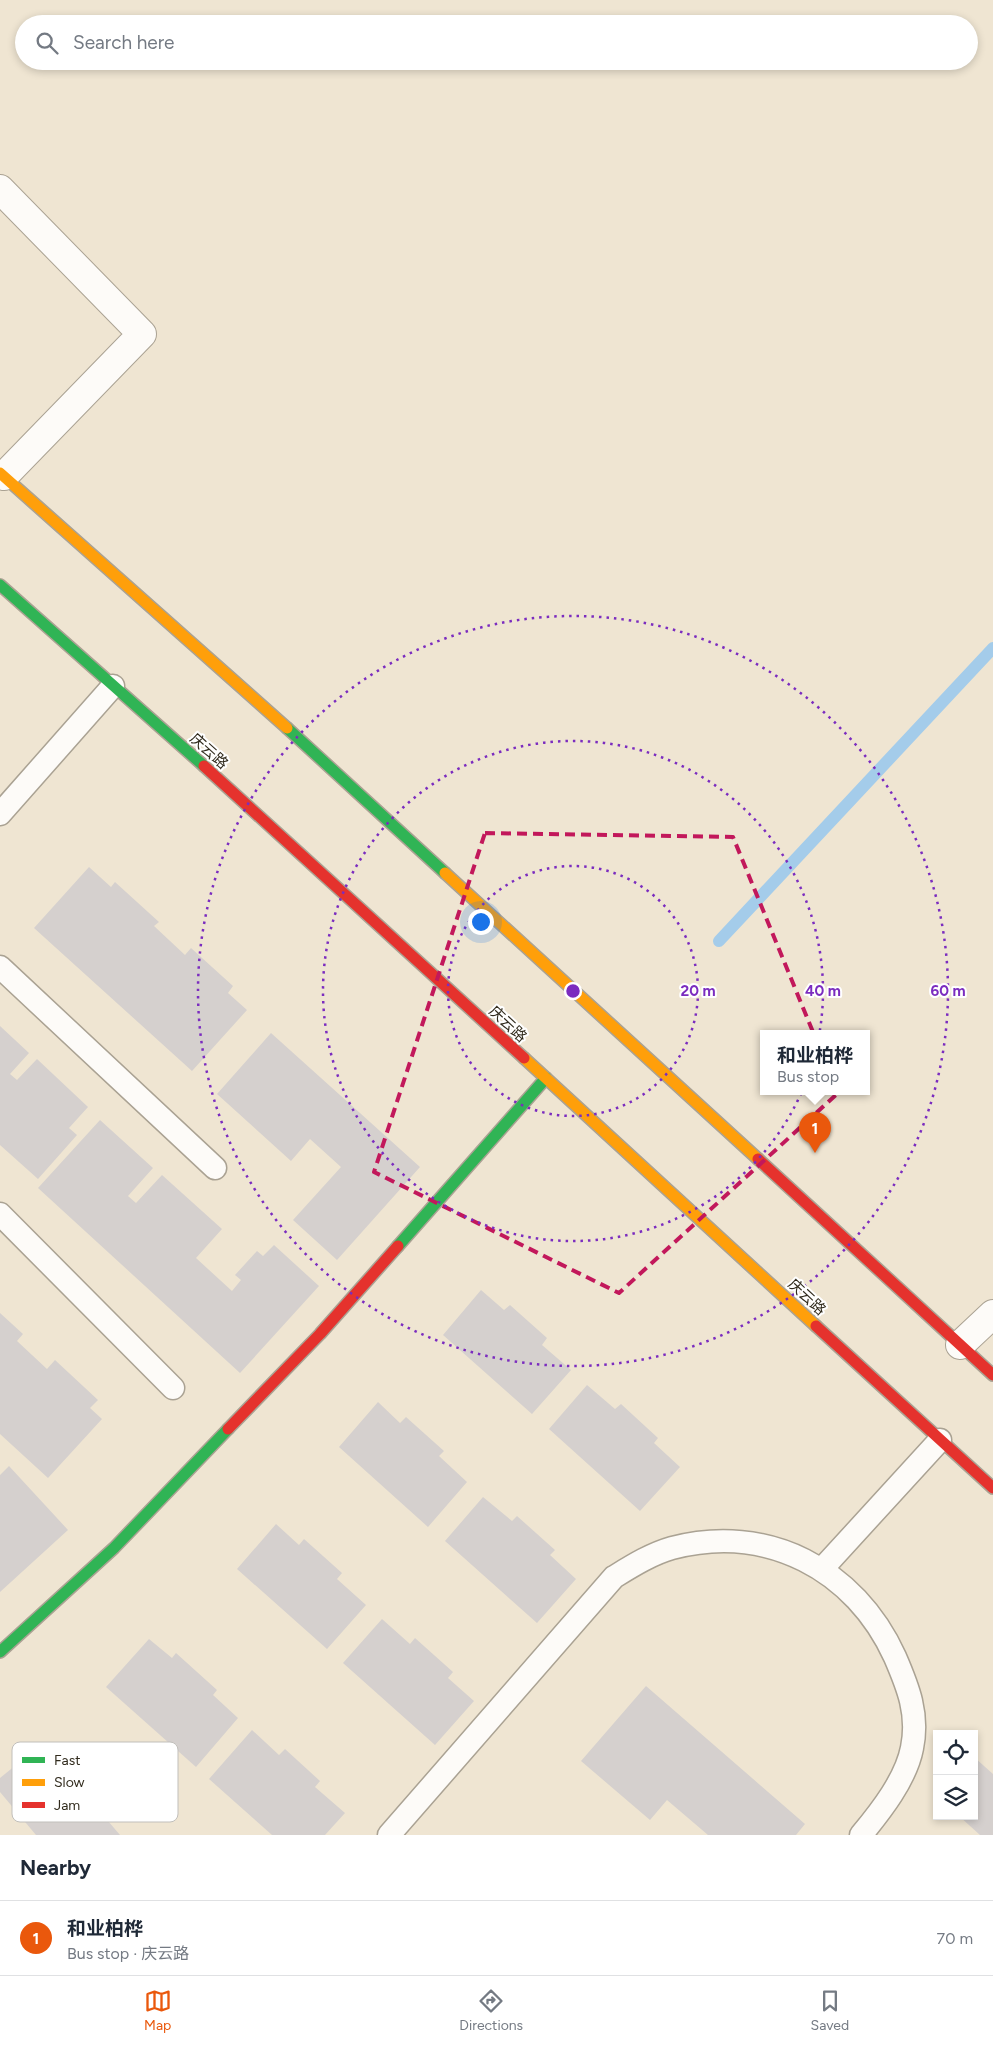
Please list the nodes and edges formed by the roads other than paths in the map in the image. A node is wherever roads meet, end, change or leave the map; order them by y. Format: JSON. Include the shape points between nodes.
{"nodes":[{"id":1,"x":0,"y":189,"type":"edge"},
{"id":2,"x":2,"y":474,"type":"edge"},
{"id":3,"x":0,"y":585,"type":"edge"},
{"id":4,"x":113,"y":686,"type":"junction"},
{"id":5,"x":0,"y":814,"type":"edge"},
{"id":6,"x":0,"y":967,"type":"edge"},
{"id":7,"x":546,"y":1078,"type":"junction"},
{"id":8,"x":215,"y":1168,"type":"dead end"},
{"id":9,"x":0,"y":1214,"type":"edge"},
{"id":10,"x":993,"y":1314,"type":"edge"},
{"id":11,"x":960,"y":1345,"type":"junction"},
{"id":12,"x":993,"y":1375,"type":"edge"},
{"id":13,"x":174,"y":1388,"type":"dead end"},
{"id":14,"x":940,"y":1440,"type":"junction"},
{"id":15,"x":993,"y":1488,"type":"edge"},
{"id":16,"x":822,"y":1569,"type":"junction"},
{"id":17,"x":0,"y":1652,"type":"edge"},
{"id":18,"x":389,"y":1835,"type":"edge"},
{"id":19,"x":861,"y":1835,"type":"edge"}],
"edges":[{"from":1,"to":2,"type":"street","via":[[142,334]]},
{"from":2,"to":11,"type":"main road","via":[[316,754]]},
{"from":3,"to":4,"type":"main road","name":"庆云路"},
{"from":4,"to":5,"type":"lane"},
{"from":4,"to":7,"type":"main road","name":"庆云路"},
{"from":6,"to":8,"type":"lane"},
{"from":7,"to":14,"type":"main road","name":"庆云路"},
{"from":7,"to":17,"type":"main road","via":[[320,1334],[114,1548]]},
{"from":9,"to":13,"type":"lane"},
{"from":10,"to":11,"type":"street"},
{"from":11,"to":12,"type":"main road"},
{"from":14,"to":15,"type":"main road","name":"庆云路"},
{"from":14,"to":16,"type":"lane"},
{"from":16,"to":18,"type":"lane","via":[[794,1555],[733,1541],[671,1548],[641,1560],[614,1577]]},
{"from":16,"to":19,"type":"lane","via":[[869,1611],[886,1637],[913,1704],[912,1748],[904,1771]]}]}
